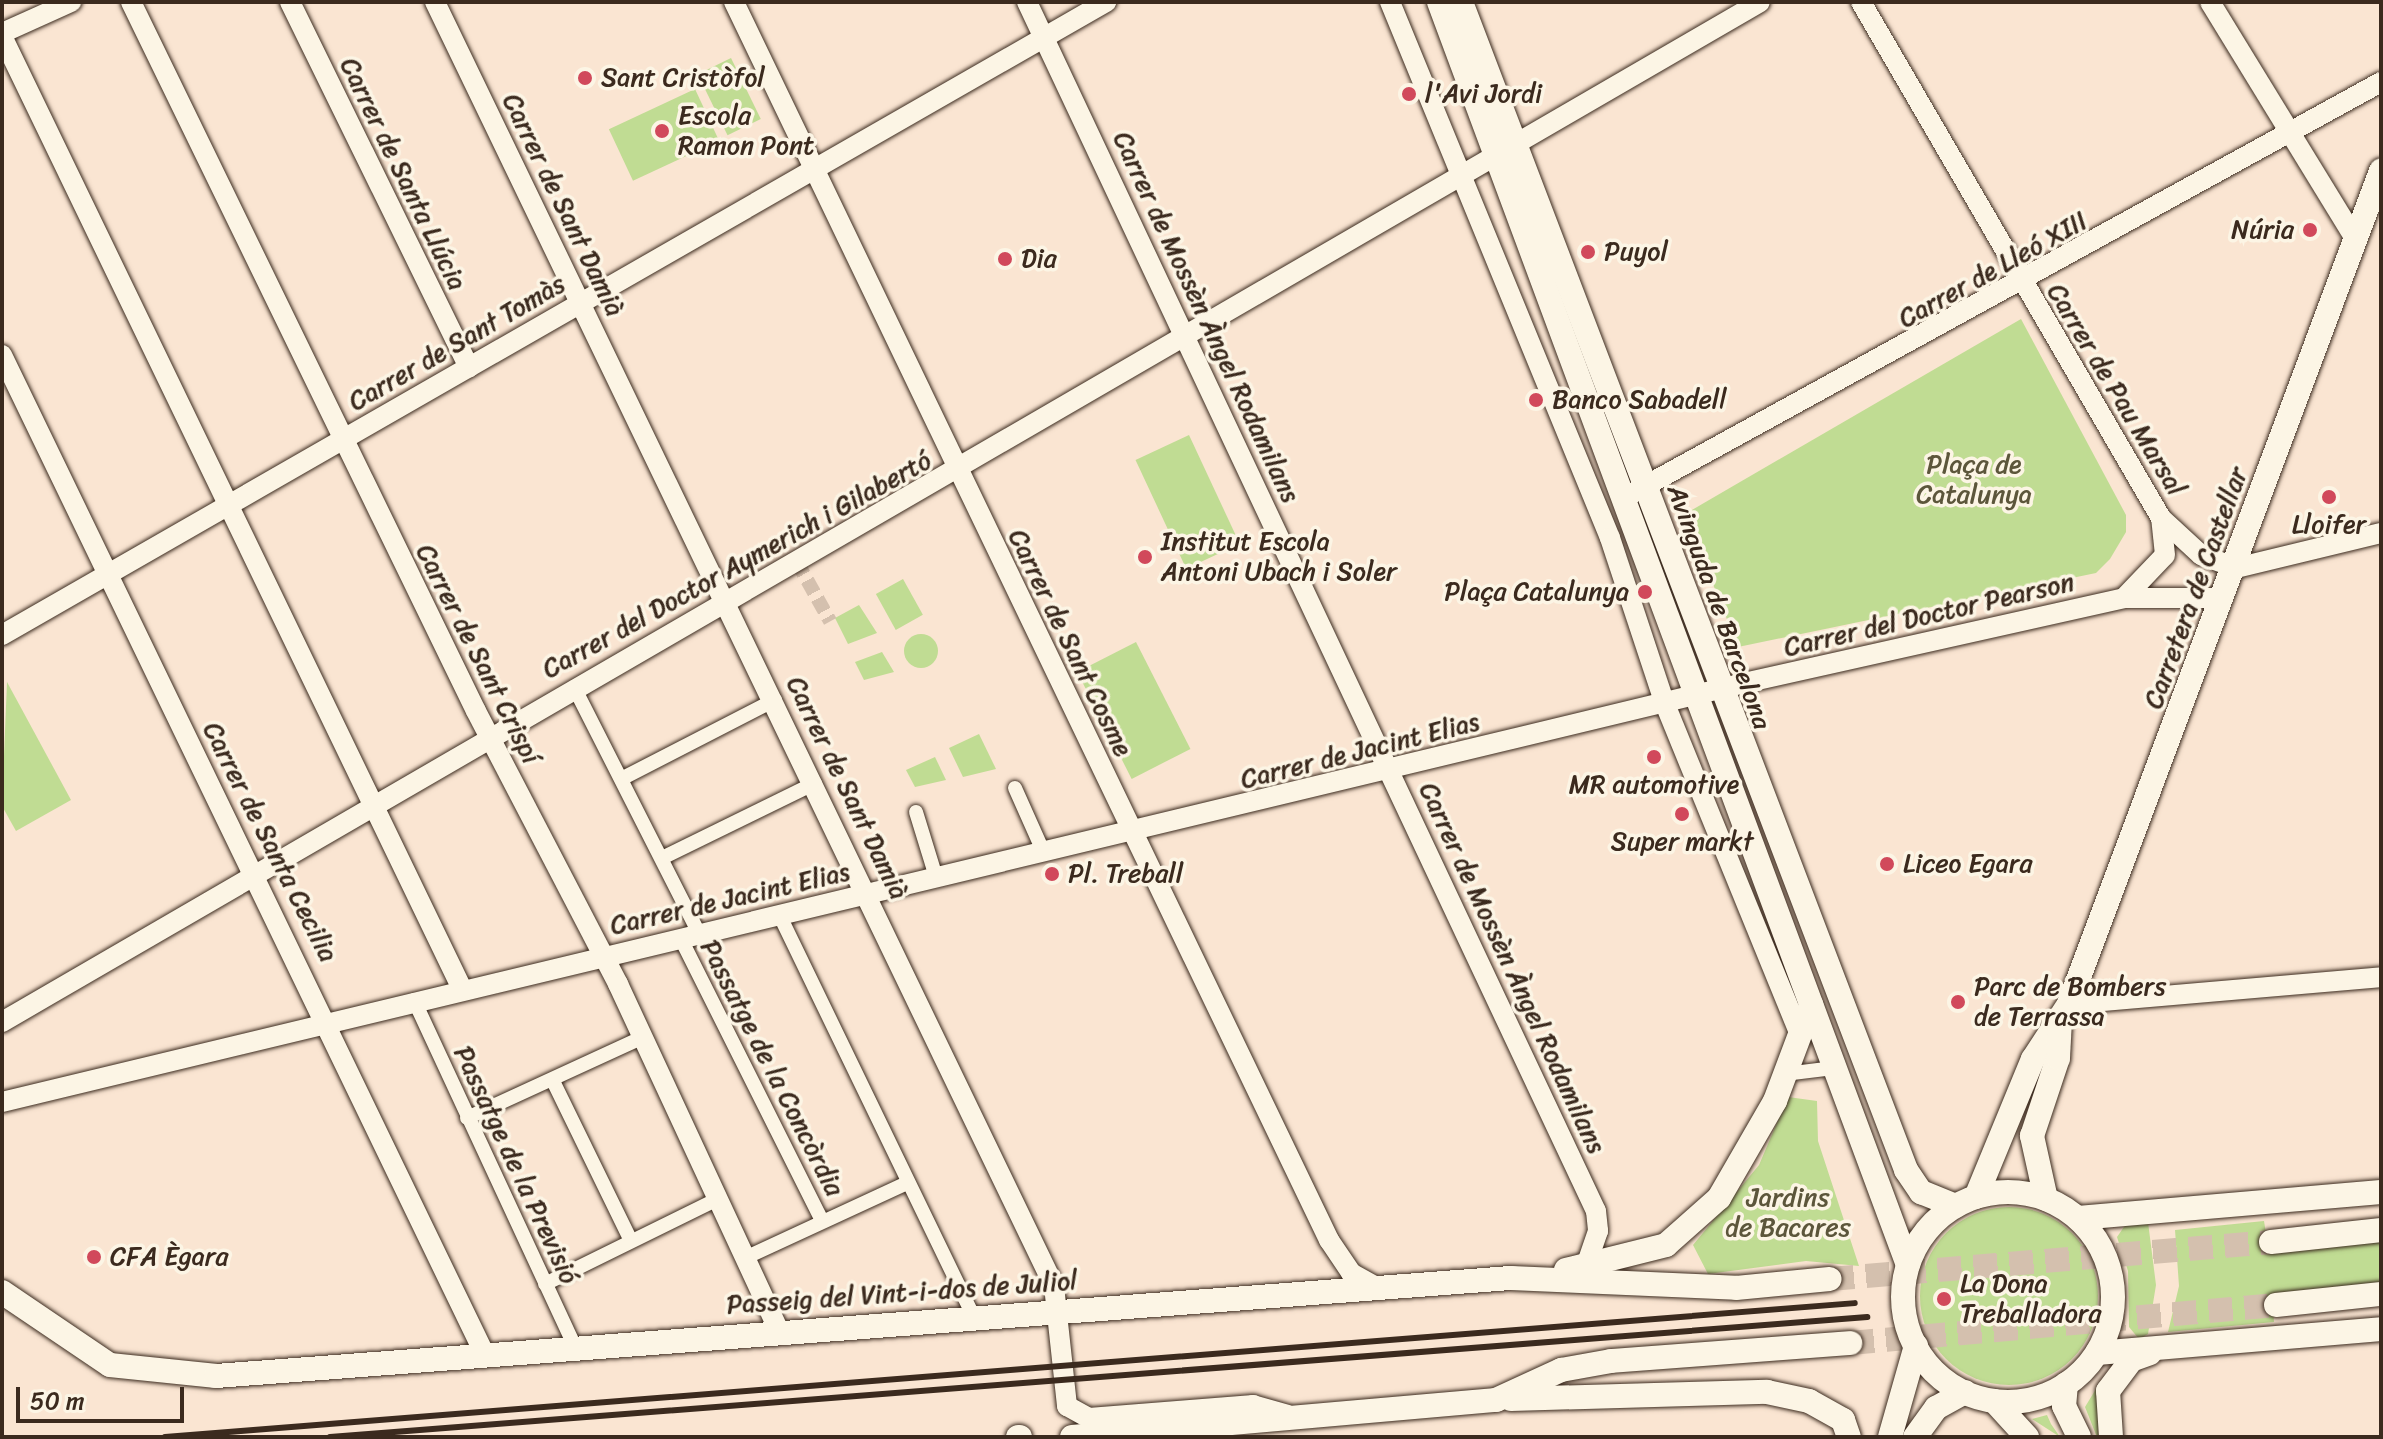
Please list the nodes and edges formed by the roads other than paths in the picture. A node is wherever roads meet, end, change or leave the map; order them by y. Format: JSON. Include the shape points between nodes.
{"nodes":[{"id":1,"x":71,"y":2,"type":"edge"},
{"id":2,"x":131,"y":2,"type":"edge"},
{"id":3,"x":290,"y":2,"type":"edge"},
{"id":4,"x":435,"y":2,"type":"edge"},
{"id":5,"x":734,"y":2,"type":"edge"},
{"id":6,"x":1027,"y":2,"type":"edge"},
{"id":7,"x":1106,"y":2,"type":"edge"},
{"id":8,"x":1390,"y":2,"type":"edge"},
{"id":9,"x":1439,"y":2,"type":"edge"},
{"id":10,"x":1461,"y":2,"type":"edge"},
{"id":11,"x":1760,"y":2,"type":"edge"},
{"id":12,"x":1861,"y":2,"type":"edge"},
{"id":13,"x":2210,"y":2,"type":"edge"},
{"id":14,"x":2,"y":35,"type":"edge"},
{"id":15,"x":1044,"y":37,"type":"junction"},
{"id":16,"x":2381,"y":82,"type":"edge"},
{"id":17,"x":2286,"y":132,"type":"junction"},
{"id":18,"x":1505,"y":145,"type":"junction"},
{"id":19,"x":1461,"y":170,"type":"junction"},
{"id":20,"x":2381,"y":171,"type":"edge"},
{"id":21,"x":814,"y":174,"type":"junction"},
{"id":22,"x":2355,"y":239,"type":"junction"},
{"id":23,"x":2022,"y":284,"type":"junction"},
{"id":24,"x":580,"y":301,"type":"junction"},
{"id":25,"x":1183,"y":331,"type":"junction"},
{"id":26,"x":2,"y":355,"type":"edge"},
{"id":27,"x":469,"y":368,"type":"junction"},
{"id":28,"x":345,"y":438,"type":"junction"},
{"id":29,"x":957,"y":471,"type":"junction"},
{"id":30,"x":1637,"y":492,"type":"junction"},
{"id":31,"x":228,"y":504,"type":"junction"},
{"id":32,"x":2161,"y":518,"type":"junction"},
{"id":33,"x":2381,"y":533,"type":"edge"},
{"id":34,"x":2236,"y":568,"type":"junction"},
{"id":35,"x":110,"y":573,"type":"junction"},
{"id":36,"x":2124,"y":598,"type":"junction"},
{"id":37,"x":2223,"y":598,"type":"junction"},
{"id":38,"x":727,"y":602,"type":"junction"},
{"id":39,"x":2,"y":635,"type":"edge"},
{"id":40,"x":574,"y":687,"type":"junction"},
{"id":41,"x":1709,"y":692,"type":"junction"},
{"id":42,"x":775,"y":700,"type":"junction"},
{"id":43,"x":1665,"y":704,"type":"junction"},
{"id":44,"x":489,"y":735,"type":"junction"},
{"id":45,"x":1391,"y":769,"type":"junction"},
{"id":46,"x":623,"y":778,"type":"junction"},
{"id":47,"x":815,"y":783,"type":"junction"},
{"id":48,"x":1015,"y":788,"type":"dead end"},
{"id":49,"x":374,"y":807,"type":"junction"},
{"id":50,"x":916,"y":812,"type":"dead end"},
{"id":51,"x":1134,"y":834,"type":"junction"},
{"id":52,"x":1044,"y":853,"type":"junction"},
{"id":53,"x":664,"y":857,"type":"junction"},
{"id":54,"x":255,"y":875,"type":"junction"},
{"id":55,"x":936,"y":877,"type":"junction"},
{"id":56,"x":869,"y":893,"type":"junction"},
{"id":57,"x":779,"y":914,"type":"junction"},
{"id":58,"x":689,"y":935,"type":"junction"},
{"id":59,"x":604,"y":955,"type":"junction"},
{"id":60,"x":1774,"y":961,"type":"junction"},
{"id":61,"x":1801,"y":976,"type":"junction"},
{"id":62,"x":2381,"y":977,"type":"edge"},
{"id":63,"x":462,"y":989,"type":"junction"},
{"id":64,"x":414,"y":1000,"type":"junction"},
{"id":65,"x":1811,"y":1005,"type":"junction"},
{"id":66,"x":2065,"y":1014,"type":"junction"},
{"id":67,"x":329,"y":1020,"type":"junction"},
{"id":68,"x":2,"y":1022,"type":"edge"},
{"id":69,"x":1798,"y":1030,"type":"junction"},
{"id":70,"x":639,"y":1039,"type":"junction"},
{"id":71,"x":1833,"y":1068,"type":"junction"},
{"id":72,"x":1785,"y":1074,"type":"junction"},
{"id":73,"x":553,"y":1081,"type":"junction"},
{"id":74,"x":3,"y":1101,"type":"edge"},
{"id":75,"x":467,"y":1118,"type":"junction"},
{"id":76,"x":907,"y":1183,"type":"junction"},
{"id":77,"x":2381,"y":1192,"type":"edge"},
{"id":78,"x":718,"y":1199,"type":"junction"},
{"id":79,"x":2046,"y":1199,"type":"junction"},
{"id":80,"x":1966,"y":1201,"type":"junction"},
{"id":81,"x":2078,"y":1218,"type":"junction"},
{"id":82,"x":822,"y":1221,"type":"junction"},
{"id":83,"x":2381,"y":1230,"type":"edge"},
{"id":84,"x":630,"y":1239,"type":"junction"},
{"id":85,"x":2271,"y":1242,"type":"tunnel mouth"},
{"id":86,"x":747,"y":1257,"type":"junction"},
{"id":87,"x":1908,"y":1265,"type":"junction"},
{"id":88,"x":1586,"y":1266,"type":"junction"},
{"id":89,"x":1511,"y":1278,"type":"junction"},
{"id":90,"x":1830,"y":1279,"type":"tunnel mouth"},
{"id":91,"x":545,"y":1284,"type":"junction"},
{"id":92,"x":1380,"y":1289,"type":"junction"},
{"id":93,"x":2,"y":1292,"type":"edge"},
{"id":94,"x":2381,"y":1294,"type":"edge"},
{"id":95,"x":2276,"y":1305,"type":"tunnel mouth"},
{"id":96,"x":1059,"y":1308,"type":"junction"},
{"id":97,"x":972,"y":1314,"type":"junction"},
{"id":98,"x":778,"y":1329,"type":"junction"},
{"id":99,"x":2381,"y":1329,"type":"edge"},
{"id":100,"x":1850,"y":1343,"type":"tunnel mouth"},
{"id":101,"x":1916,"y":1346,"type":"junction"},
{"id":102,"x":576,"y":1349,"type":"junction"},
{"id":103,"x":2159,"y":1349,"type":"junction"},
{"id":104,"x":2097,"y":1353,"type":"junction"},
{"id":105,"x":485,"y":1355,"type":"junction"},
{"id":106,"x":2066,"y":1384,"type":"junction"},
{"id":107,"x":1965,"y":1392,"type":"junction"},
{"id":108,"x":1496,"y":1400,"type":"junction"},
{"id":109,"x":1994,"y":1401,"type":"junction"},
{"id":110,"x":1288,"y":1415,"type":"junction"},
{"id":111,"x":1073,"y":1437,"type":"edge"},
{"id":112,"x":1849,"y":1437,"type":"edge"},
{"id":113,"x":1890,"y":1437,"type":"edge"},
{"id":114,"x":1915,"y":1437,"type":"edge"},
{"id":115,"x":2027,"y":1437,"type":"edge"},
{"id":116,"x":2079,"y":1437,"type":"edge"},
{"id":117,"x":2111,"y":1437,"type":"edge"}],
"edges":[{"from":1,"to":14,"type":"street"},
{"from":2,"to":28,"type":"street","name":"Carrer de Sant Crispí"},
{"from":3,"to":27,"type":"street","name":"Carrer de Santa Llúcia"},
{"from":4,"to":24,"type":"street","name":"Carrer de Sant Damià"},
{"from":5,"to":21,"type":"street","name":"Carrer de Sant Cosme"},
{"from":6,"to":15,"type":"street","name":"Carrer de Mossèn Àngel Rodamilans"},
{"from":7,"to":15,"type":"street","name":"Carrer de Sant Tomàs"},
{"from":8,"to":19,"type":"street"},
{"from":9,"to":18,"type":"street","name":"Avinguda de Barcelona"},
{"from":10,"to":18,"type":"street","name":"Avinguda de Barcelona"},
{"from":11,"to":18,"type":"street","name":"Carrer del Doctor Aymerich i Gilabertó"},
{"from":12,"to":23,"type":"street","name":"Carrer de Pau Marsal"},
{"from":13,"to":17,"type":"street"},
{"from":14,"to":31,"type":"street"},
{"from":15,"to":21,"type":"street","name":"Carrer de Sant Tomàs"},
{"from":15,"to":25,"type":"street","name":"Carrer de Mossèn Àngel Rodamilans"},
{"from":16,"to":17,"type":"street","name":"Carrer de Lleó XIII"},
{"from":17,"to":22,"type":"street"},
{"from":17,"to":23,"type":"street","name":"Carrer de Lleó XIII"},
{"from":18,"to":19,"type":"street","name":"Carrer del Doctor Aymerich i Gilabertó"},
{"from":18,"to":30,"type":"street","name":"Avinguda de Barcelona"},
{"from":19,"to":25,"type":"street","name":"Carrer del Doctor Aymerich i Gilabertó"},
{"from":19,"to":43,"type":"street","via":[[1610,538]]},
{"from":20,"to":22,"type":"street","name":"Carretera de Castellar"},
{"from":21,"to":24,"type":"street","name":"Carrer de Sant Tomàs"},
{"from":21,"to":29,"type":"street","name":"Carrer de Sant Cosme"},
{"from":22,"to":34,"type":"street","name":"Carretera de Castellar"},
{"from":23,"to":30,"type":"street","name":"Carrer de Lleó XIII"},
{"from":23,"to":32,"type":"street","name":"Carrer de Pau Marsal"},
{"from":24,"to":27,"type":"street","name":"Carrer de Sant Tomàs"},
{"from":24,"to":38,"type":"street","name":"Carrer de Sant Damià"},
{"from":25,"to":29,"type":"street","name":"Carrer del Doctor Aymerich i Gilabertó"},
{"from":25,"to":45,"type":"street","name":"Carrer de Mossèn Àngel Rodamilans"},
{"from":26,"to":35,"type":"street","name":"Carrer de Santa Cecilia"},
{"from":27,"to":28,"type":"street","name":"Carrer de Sant Tomàs"},
{"from":28,"to":31,"type":"street","name":"Carrer de Sant Tomàs"},
{"from":28,"to":44,"type":"street","name":"Carrer de Sant Crispí"},
{"from":29,"to":38,"type":"street","name":"Carrer del Doctor Aymerich i Gilabertó"},
{"from":29,"to":51,"type":"street","name":"Carrer de Sant Cosme"},
{"from":30,"to":41,"type":"street","name":"Avinguda de Barcelona"},
{"from":31,"to":35,"type":"street","name":"Carrer de Sant Tomàs"},
{"from":31,"to":49,"type":"street"},
{"from":32,"to":34,"type":"street","name":"Carrer de Pau Marsal","via":[[2201,555]]},
{"from":32,"to":36,"type":"street","via":[[2165,555]]},
{"from":33,"to":34,"type":"street"},
{"from":34,"to":37,"type":"street","name":"Carretera de Castellar"},
{"from":35,"to":39,"type":"street","name":"Carrer de Sant Tomàs"},
{"from":35,"to":54,"type":"street","name":"Carrer de Santa Cecilia"},
{"from":36,"to":37,"type":"street","name":"Carrer del Doctor Pearson"},
{"from":36,"to":41,"type":"street","name":"Carrer del Doctor Pearson"},
{"from":37,"to":66,"type":"street","name":"Carretera de Castellar"},
{"from":38,"to":40,"type":"street","name":"Carrer del Doctor Aymerich i Gilabertó"},
{"from":38,"to":42,"type":"street","name":"Carrer de Sant Damià"},
{"from":40,"to":44,"type":"street","name":"Carrer del Doctor Aymerich i Gilabertó"},
{"from":40,"to":46,"type":"street","name":"Passatge de la Concòrdia"},
{"from":41,"to":43,"type":"street","name":"Carrer de Jacint Elias"},
{"from":41,"to":61,"type":"street","name":"Avinguda de Barcelona"},
{"from":41,"to":80,"type":"street","name":"Avinguda de Barcelona","via":[[1906,1170],[1921,1192]]},
{"from":42,"to":46,"type":"street"},
{"from":42,"to":47,"type":"street","name":"Carrer de Sant Damià"},
{"from":43,"to":45,"type":"street","name":"Carrer de Jacint Elias"},
{"from":43,"to":60,"type":"street"},
{"from":44,"to":49,"type":"street","name":"Carrer del Doctor Aymerich i Gilabertó"},
{"from":44,"to":59,"type":"street","name":"Carrer de Sant Crispí"},
{"from":45,"to":51,"type":"street","name":"Carrer de Jacint Elias"},
{"from":45,"to":88,"type":"street","name":"Carrer de Mossèn Àngel Rodamilans","via":[[1596,1211],[1598,1231]]},
{"from":46,"to":53,"type":"street","name":"Passatge de la Concòrdia"},
{"from":47,"to":53,"type":"street"},
{"from":47,"to":56,"type":"street","name":"Carrer de Sant Damià"},
{"from":48,"to":52,"type":"street"},
{"from":49,"to":54,"type":"street","name":"Carrer del Doctor Aymerich i Gilabertó"},
{"from":49,"to":63,"type":"street"},
{"from":50,"to":55,"type":"street"},
{"from":51,"to":52,"type":"street","name":"Carrer de Jacint Elias"},
{"from":51,"to":92,"type":"street","name":"Carrer de Sant Cosme","via":[[1329,1240],[1351,1273]]},
{"from":52,"to":55,"type":"street","name":"Carrer de Jacint Elias"},
{"from":53,"to":58,"type":"street","name":"Passatge de la Concòrdia"},
{"from":54,"to":67,"type":"street","name":"Carrer de Santa Cecilia"},
{"from":54,"to":68,"type":"street","name":"Carrer del Doctor Aymerich i Gilabertó"},
{"from":55,"to":56,"type":"street","name":"Carrer de Jacint Elias"},
{"from":56,"to":57,"type":"street","name":"Carrer de Jacint Elias"},
{"from":56,"to":96,"type":"street","name":"Carrer de Sant Damià"},
{"from":57,"to":58,"type":"street","name":"Carrer de Jacint Elias"},
{"from":57,"to":76,"type":"street"},
{"from":58,"to":59,"type":"street","name":"Carrer de Jacint Elias"},
{"from":58,"to":82,"type":"street","name":"Passatge de la Concòrdia"},
{"from":59,"to":63,"type":"street","name":"Carrer de Jacint Elias"},
{"from":59,"to":70,"type":"street","name":"Carrer de Sant Crispí"},
{"from":60,"to":61,"type":"street"},
{"from":60,"to":69,"type":"street"},
{"from":61,"to":65,"type":"street","name":"Avinguda de Barcelona"},
{"from":62,"to":66,"type":"street"},
{"from":63,"to":64,"type":"street","name":"Carrer de Jacint Elias"},
{"from":64,"to":67,"type":"street","name":"Carrer de Jacint Elias"},
{"from":64,"to":75,"type":"street","name":"Passatge de la Previsió"},
{"from":65,"to":69,"type":"street"},
{"from":65,"to":71,"type":"street","name":"Avinguda de Barcelona"},
{"from":66,"to":79,"type":"street","name":"Carretera de Castellar","via":[[2058,1058],[2032,1136]]},
{"from":66,"to":80,"type":"street","name":"Carretera de Castellar","via":[[2033,1059]]},
{"from":67,"to":74,"type":"street","name":"Carrer de Jacint Elias"},
{"from":67,"to":105,"type":"street","name":"Carrer de Santa Cecilia"},
{"from":69,"to":72,"type":"street"},
{"from":70,"to":73,"type":"street"},
{"from":70,"to":78,"type":"street","name":"Carrer de Sant Crispí"},
{"from":71,"to":72,"type":"street"},
{"from":71,"to":87,"type":"street","name":"Avinguda de Barcelona"},
{"from":72,"to":88,"type":"street","via":[[1746,1158],[1687,1230],[1648,1252]]},
{"from":73,"to":75,"type":"street"},
{"from":73,"to":84,"type":"street"},
{"from":75,"to":91,"type":"street","name":"Passatge de la Previsió"},
{"from":76,"to":82,"type":"street"},
{"from":76,"to":97,"type":"street"},
{"from":77,"to":81,"type":"street"},
{"from":78,"to":84,"type":"street"},
{"from":78,"to":86,"type":"street","name":"Carrer de Sant Crispí"},
{"from":79,"to":80,"type":"street"},
{"from":79,"to":81,"type":"street"},
{"from":80,"to":87,"type":"street","via":[[1926,1231]]},
{"from":81,"to":104,"type":"street","via":[[2103,1252],[2113,1292]]},
{"from":82,"to":86,"type":"street"},
{"from":83,"to":85,"type":"street"},
{"from":84,"to":91,"type":"street"},
{"from":86,"to":98,"type":"street","name":"Carrer de Sant Crispí"},
{"from":87,"to":101,"type":"street","via":[[1903,1306]]},
{"from":88,"to":89,"type":"street"},
{"from":89,"to":90,"type":"street","name":"Passeig del Vint-i-dos de Juliol","via":[[1736,1288]]},
{"from":89,"to":92,"type":"street","name":"Passeig del Vint-i-dos de Juliol"},
{"from":91,"to":102,"type":"street","name":"Passatge de la Previsió"},
{"from":92,"to":96,"type":"street","name":"Passeig del Vint-i-dos de Juliol"},
{"from":93,"to":105,"type":"street","name":"Passeig del Vint-i-dos de Juliol","via":[[64,1341],[110,1365],[147,1374],[216,1376]]},
{"from":94,"to":95,"type":"street"},
{"from":96,"to":97,"type":"street","name":"Passeig del Vint-i-dos de Juliol","via":[[1006,1318]]},
{"from":96,"to":110,"type":"street","name":"Carrer de Sant Damià","via":[[1064,1394],[1080,1416],[1253,1405]]},
{"from":97,"to":98,"type":"street","name":"Passeig del Vint-i-dos de Juliol"},
{"from":98,"to":102,"type":"street","name":"Passeig del Vint-i-dos de Juliol"},
{"from":99,"to":103,"type":"street"},
{"from":100,"to":108,"type":"street","via":[[1611,1361],[1561,1370]]},
{"from":101,"to":107,"type":"street","via":[[1936,1373]]},
{"from":101,"to":113,"type":"street"},
{"from":102,"to":105,"type":"street","name":"Passeig del Vint-i-dos de Juliol"},
{"from":103,"to":104,"type":"street"},
{"from":103,"to":117,"type":"street","via":[[2131,1360],[2114,1381],[2106,1402]]},
{"from":104,"to":106,"type":"street"},
{"from":106,"to":109,"type":"street","via":[[2031,1399]]},
{"from":106,"to":116,"type":"street","via":[[2064,1406]]},
{"from":107,"to":109,"type":"street"},
{"from":107,"to":114,"type":"street","via":[[1936,1408]]},
{"from":108,"to":110,"type":"street"},
{"from":108,"to":112,"type":"street","via":[[1767,1392],[1809,1401],[1843,1420]]},
{"from":109,"to":115,"type":"street"},
{"from":110,"to":111,"type":"street"}]}
